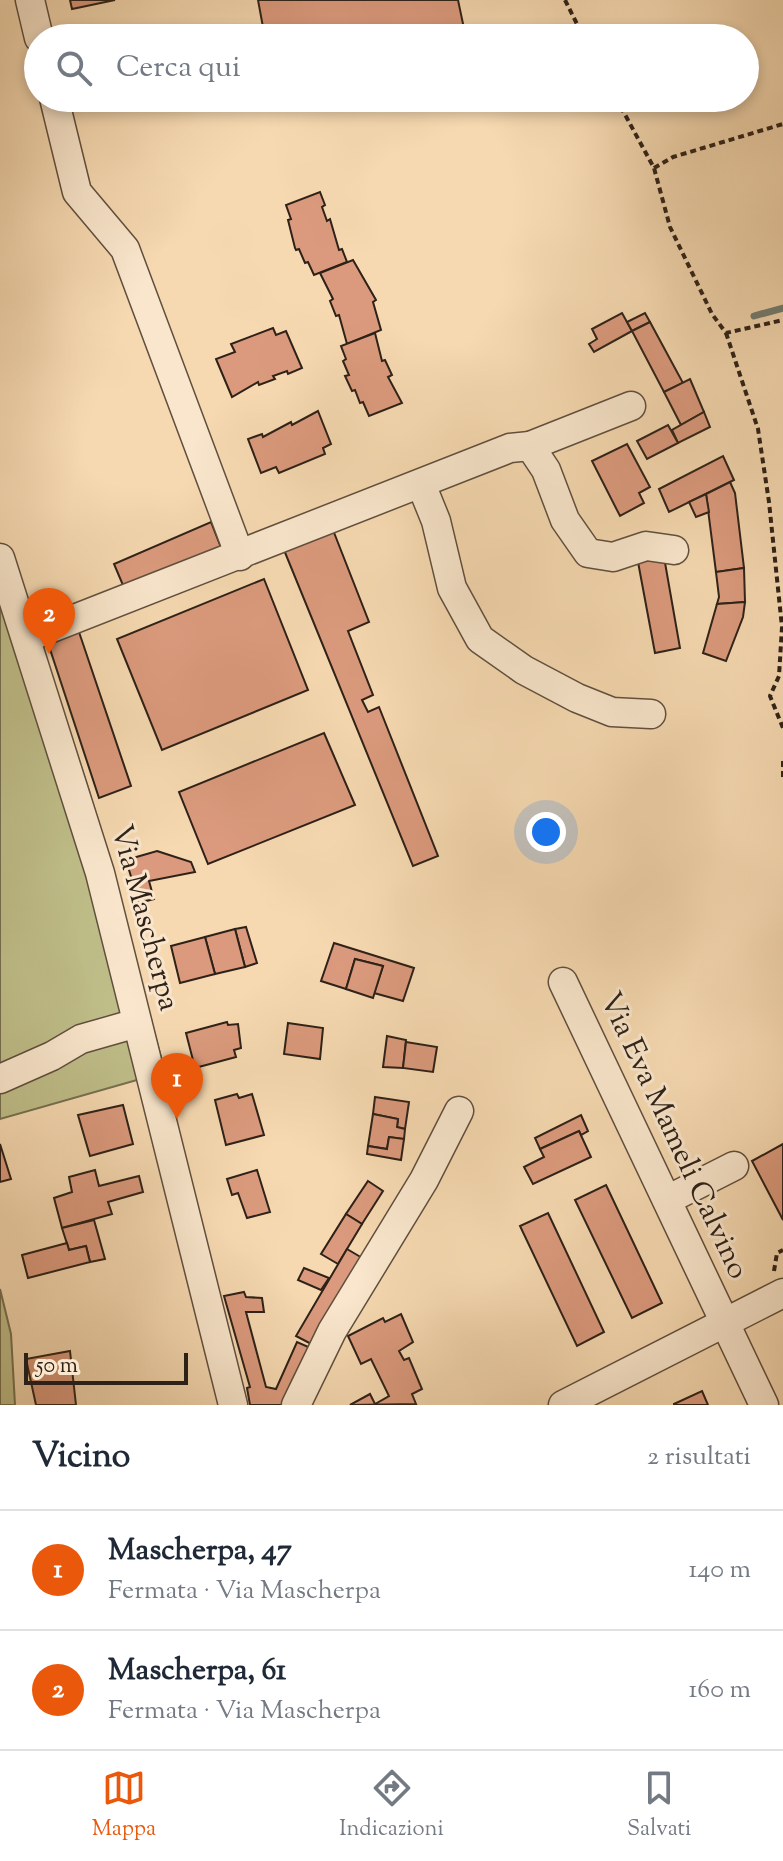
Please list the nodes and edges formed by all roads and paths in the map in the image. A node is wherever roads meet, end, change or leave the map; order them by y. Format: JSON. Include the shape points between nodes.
{"nodes":[{"id":1,"x":30,"y":0,"type":"edge"},
{"id":2,"x":565,"y":0,"type":"edge"},
{"id":3,"x":36,"y":24,"type":"edge"},
{"id":4,"x":577,"y":24,"type":"edge"},
{"id":5,"x":57,"y":112,"type":"edge"},
{"id":6,"x":624,"y":112,"type":"edge"},
{"id":7,"x":783,"y":124,"type":"edge"},
{"id":8,"x":654,"y":168,"type":"junction"},
{"id":9,"x":783,"y":320,"type":"edge"},
{"id":10,"x":726,"y":333,"type":"junction"},
{"id":11,"x":631,"y":406,"type":"dead end"},
{"id":12,"x":530,"y":446,"type":"junction"},
{"id":13,"x":421,"y":484,"type":"junction"},
{"id":14,"x":674,"y":550,"type":"dead end"},
{"id":15,"x":240,"y":556,"type":"junction"},
{"id":16,"x":0,"y":558,"type":"edge"},
{"id":17,"x":26,"y":638,"type":"junction"},
{"id":18,"x":651,"y":714,"type":"dead end"},
{"id":19,"x":783,"y":728,"type":"edge"},
{"id":20,"x":783,"y":761,"type":"edge"},
{"id":21,"x":783,"y":781,"type":"edge"},
{"id":22,"x":563,"y":982,"type":"dead end"},
{"id":23,"x":137,"y":1023,"type":"junction"},
{"id":24,"x":0,"y":1079,"type":"edge"},
{"id":25,"x":459,"y":1111,"type":"dead end"},
{"id":26,"x":734,"y":1166,"type":"dead end"},
{"id":27,"x":667,"y":1200,"type":"junction"},
{"id":28,"x":783,"y":1250,"type":"edge"},
{"id":29,"x":778,"y":1283,"type":"edge"},
{"id":30,"x":724,"y":1323,"type":"junction"},
{"id":31,"x":233,"y":1405,"type":"edge"},
{"id":32,"x":296,"y":1405,"type":"edge"},
{"id":33,"x":563,"y":1405,"type":"edge"},
{"id":34,"x":764,"y":1405,"type":"edge"}],
"edges":[{"from":1,"to":3,"type":"street"},
{"from":2,"to":4,"type":"path"},
{"from":5,"to":15,"type":"street","via":[[77,192],[125,249]]},
{"from":6,"to":8,"type":"path"},
{"from":7,"to":8,"type":"path","via":[[673,157]]},
{"from":8,"to":10,"type":"path","via":[[670,227]]},
{"from":9,"to":10,"type":"path"},
{"from":10,"to":19,"type":"path","via":[[758,429],[769,502],[782,627],[779,676],[770,696]]},
{"from":11,"to":12,"type":"street"},
{"from":12,"to":13,"type":"street","via":[[510,448]]},
{"from":12,"to":14,"type":"street","via":[[546,470],[565,520],[588,553],[613,557],[646,546]]},
{"from":13,"to":15,"type":"street"},
{"from":13,"to":18,"type":"street","via":[[452,588],[480,639],[577,698],[612,712]]},
{"from":15,"to":17,"type":"street"},
{"from":16,"to":17,"type":"street","name":"Via Mascherpa"},
{"from":17,"to":23,"type":"street","name":"Via Mascherpa","via":[[100,873]]},
{"from":20,"to":21,"type":"path"},
{"from":22,"to":27,"type":"street","name":"Via Eva Mameli Calvino"},
{"from":23,"to":24,"type":"street","via":[[81,1039]]},
{"from":23,"to":31,"type":"street","name":"Via Mascherpa"},
{"from":25,"to":32,"type":"street","via":[[332,1331]]},
{"from":26,"to":27,"type":"street"},
{"from":27,"to":30,"type":"street","name":"Via Eva Mameli Calvino"},
{"from":28,"to":29,"type":"path","via":[[777,1253]]},
{"from":29,"to":30,"type":"street"},
{"from":30,"to":33,"type":"street"},
{"from":30,"to":34,"type":"street","name":"Via Eva Mameli Calvino"}]}
